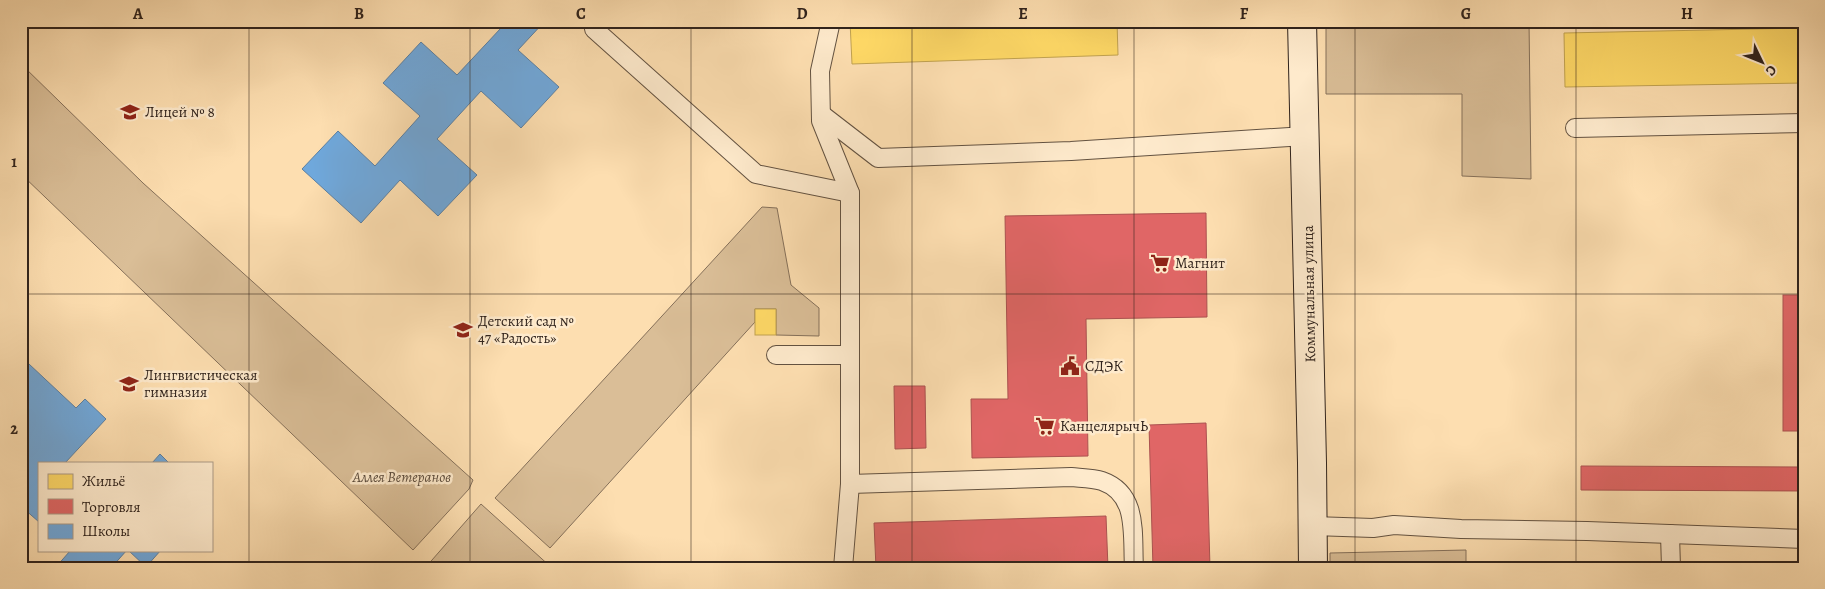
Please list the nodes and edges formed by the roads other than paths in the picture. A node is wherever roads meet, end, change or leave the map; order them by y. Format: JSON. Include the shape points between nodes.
{"nodes":[{"id":1,"x":831,"y":21,"type":"edge"},
{"id":2,"x":1302,"y":21,"type":"edge"},
{"id":3,"x":594,"y":30,"type":"dead end"},
{"id":4,"x":821,"y":114,"type":"junction"},
{"id":5,"x":1804,"y":123,"type":"edge"},
{"id":6,"x":1575,"y":128,"type":"dead end"},
{"id":7,"x":1305,"y":136,"type":"junction"},
{"id":8,"x":850,"y":193,"type":"junction"},
{"id":9,"x":776,"y":355,"type":"dead end"},
{"id":10,"x":850,"y":355,"type":"junction"},
{"id":11,"x":850,"y":484,"type":"junction"},
{"id":12,"x":1312,"y":526,"type":"junction"},
{"id":13,"x":1670,"y":534,"type":"junction"},
{"id":14,"x":1804,"y":540,"type":"edge"},
{"id":15,"x":843,"y":568,"type":"edge"},
{"id":16,"x":1134,"y":568,"type":"edge"},
{"id":17,"x":1313,"y":568,"type":"edge"},
{"id":18,"x":1671,"y":568,"type":"edge"}],
"edges":[{"from":1,"to":4,"type":"lane","via":[[820,71]]},
{"from":2,"to":7,"type":"main road","name":"Коммунальная улица"},
{"from":3,"to":8,"type":"lane","via":[[756,174]]},
{"from":4,"to":7,"type":"lane","via":[[878,158],[1071,151]]},
{"from":4,"to":8,"type":"lane"},
{"from":5,"to":6,"type":"lane"},
{"from":7,"to":12,"type":"main road","name":"Коммунальная улица"},
{"from":8,"to":10,"type":"lane"},
{"from":9,"to":10,"type":"lane"},
{"from":10,"to":11,"type":"lane"},
{"from":11,"to":15,"type":"lane"},
{"from":11,"to":16,"type":"lane","via":[[1071,477],[1100,480],[1118,488],[1129,505]]},
{"from":12,"to":13,"type":"lane","via":[[1373,528],[1394,525]]},
{"from":12,"to":17,"type":"main road","name":"Коммунальная улица"},
{"from":13,"to":14,"type":"lane"},
{"from":13,"to":18,"type":"lane"}]}
